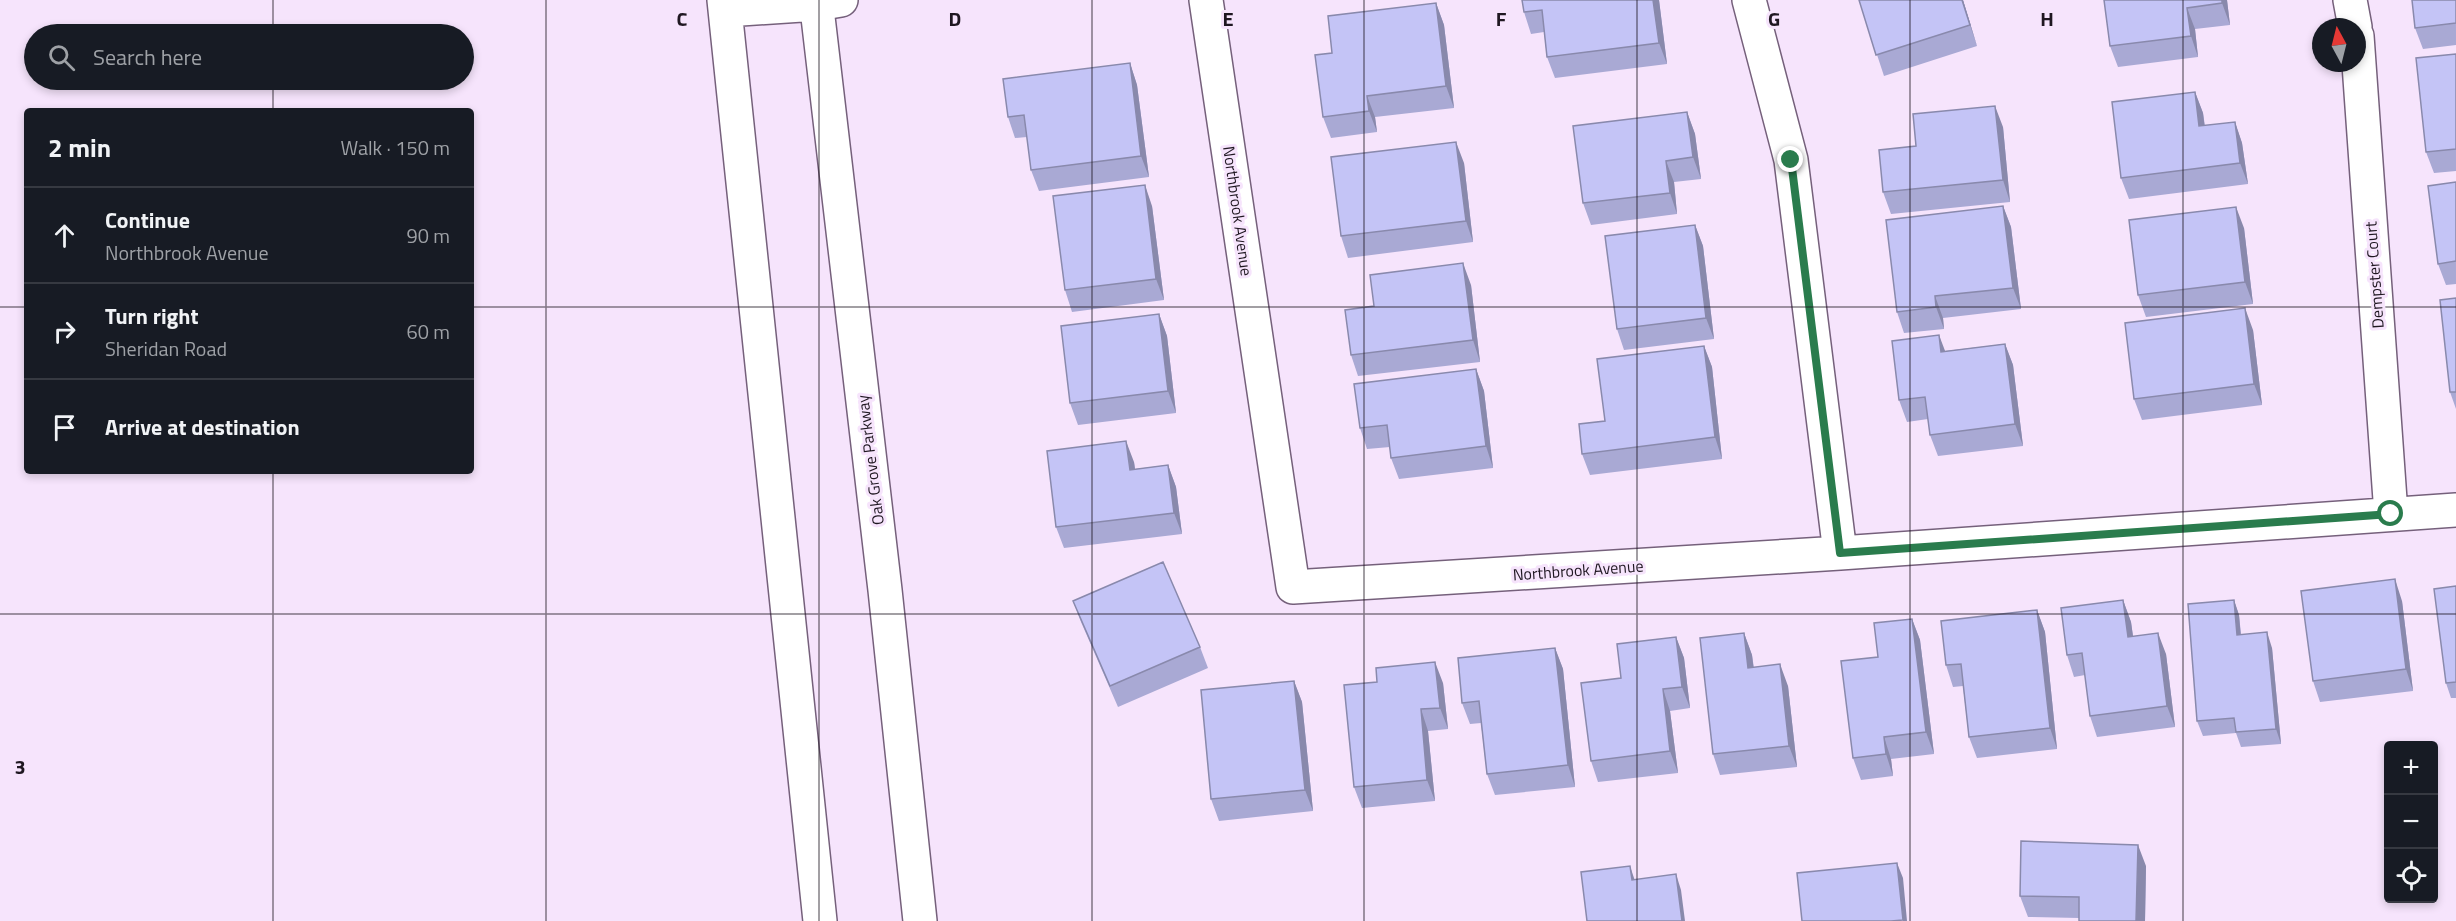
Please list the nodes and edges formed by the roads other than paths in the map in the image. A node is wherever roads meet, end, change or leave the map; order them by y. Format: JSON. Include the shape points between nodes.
{"nodes":[{"id":1,"x":1206,"y":0,"type":"edge"},
{"id":2,"x":1749,"y":0,"type":"edge"},
{"id":3,"x":2350,"y":0,"type":"edge"},
{"id":4,"x":825,"y":1,"type":"edge"},
{"id":5,"x":725,"y":5,"type":"edge"},
{"id":6,"x":2353,"y":18,"type":"edge"},
{"id":7,"x":2360,"y":72,"type":"edge"},
{"id":8,"x":2456,"y":510,"type":"edge"},
{"id":9,"x":2391,"y":514,"type":"junction"},
{"id":10,"x":1840,"y":553,"type":"junction"},
{"id":11,"x":820,"y":921,"type":"edge"},
{"id":12,"x":920,"y":921,"type":"edge"}],
"edges":[{"from":1,"to":10,"type":"street","name":"Northbrook Avenue","via":[[1293,587]]},
{"from":2,"to":10,"type":"street","via":[[1791,160]]},
{"from":3,"to":6,"type":"street"},
{"from":4,"to":5,"type":"street"},
{"from":4,"to":12,"type":"street","name":"Oak Grove Parkway"},
{"from":5,"to":11,"type":"street"},
{"from":7,"to":9,"type":"street","name":"Dempster Court"},
{"from":8,"to":9,"type":"street","name":"Northbrook Avenue"},
{"from":9,"to":10,"type":"street","name":"Northbrook Avenue"}]}
